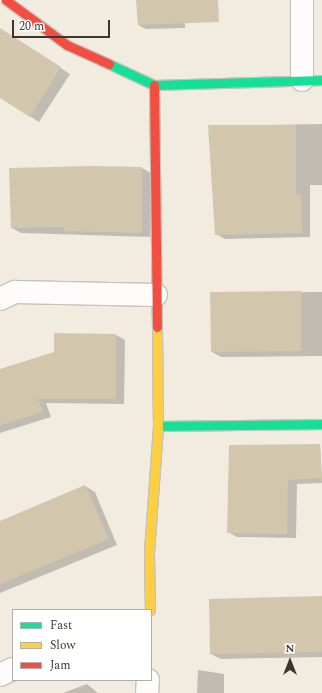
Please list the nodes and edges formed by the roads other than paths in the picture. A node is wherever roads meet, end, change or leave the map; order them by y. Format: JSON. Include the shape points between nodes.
{"nodes":[{"id":1,"x":6,"y":0,"type":"edge"},
{"id":2,"x":302,"y":0,"type":"edge"},
{"id":3,"x":312,"y":80,"type":"edge"},
{"id":4,"x":154,"y":85,"type":"junction"},
{"id":5,"x":156,"y":295,"type":"junction"},
{"id":6,"x":0,"y":299,"type":"edge"},
{"id":7,"x":322,"y":424,"type":"edge"},
{"id":8,"x":158,"y":426,"type":"junction"},
{"id":9,"x":150,"y":609,"type":"edge"},
{"id":10,"x":12,"y":669,"type":"edge"},
{"id":11,"x":0,"y":675,"type":"edge"},
{"id":12,"x":148,"y":681,"type":"edge"},
{"id":13,"x":147,"y":693,"type":"edge"}],
"edges":[{"from":1,"to":4,"type":"street","via":[[67,45]]},
{"from":2,"to":3,"type":"street"},
{"from":3,"to":4,"type":"street"},
{"from":4,"to":5,"type":"street"},
{"from":5,"to":6,"type":"street","via":[[15,292]]},
{"from":5,"to":8,"type":"street"},
{"from":7,"to":8,"type":"street"},
{"from":8,"to":9,"type":"street","via":[[149,552]]},
{"from":10,"to":11,"type":"street"},
{"from":12,"to":13,"type":"street"}]}
